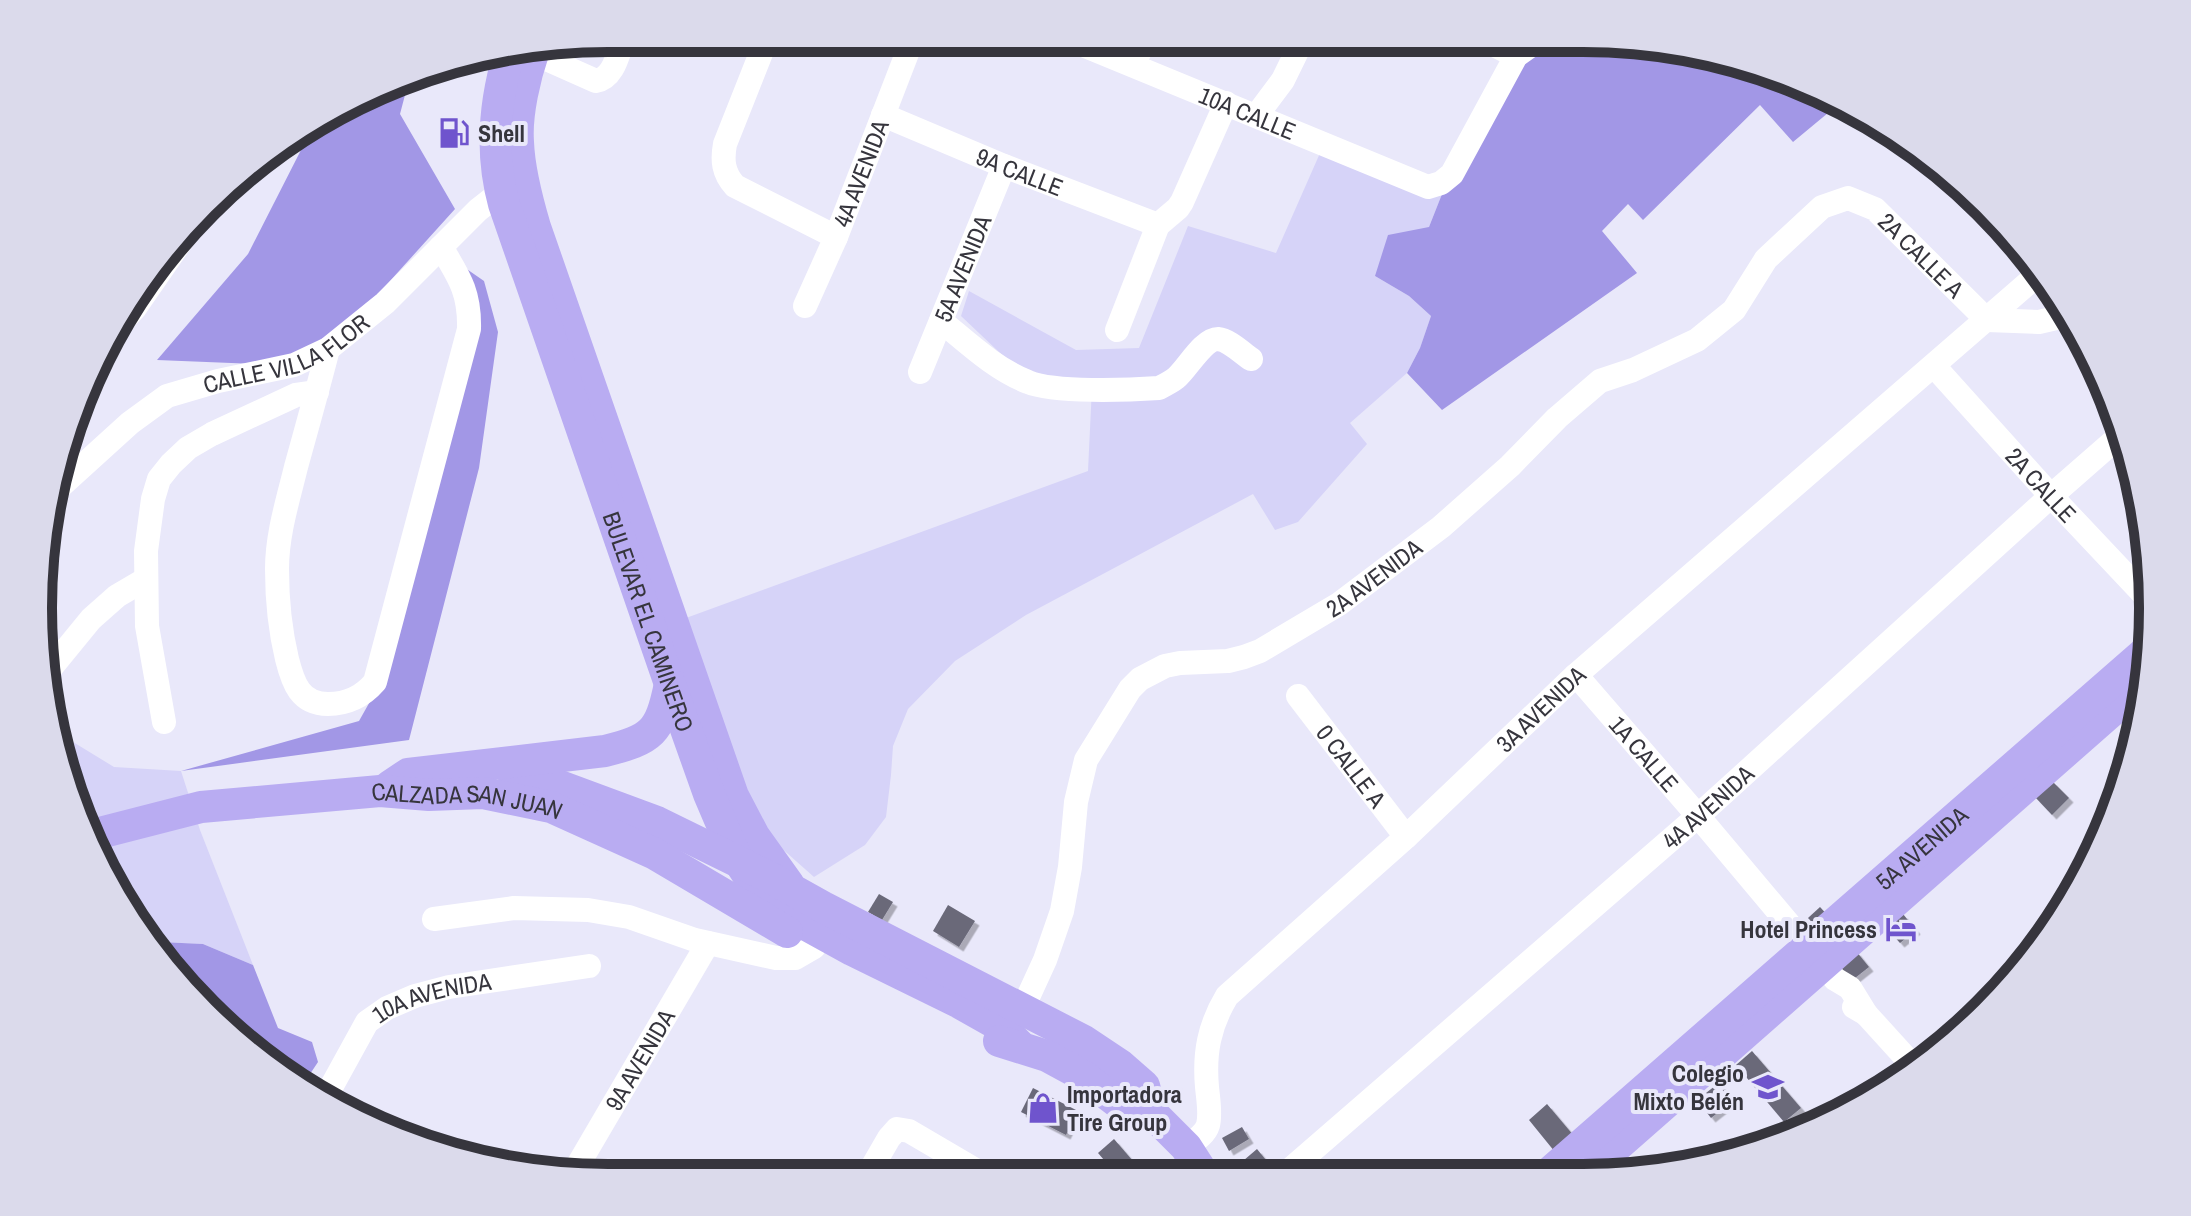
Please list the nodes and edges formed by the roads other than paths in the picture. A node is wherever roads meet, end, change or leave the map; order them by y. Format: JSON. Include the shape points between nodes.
{"nodes":[{"id":1,"x":619,"y":52,"type":"edge"},
{"id":2,"x":761,"y":52,"type":"edge"},
{"id":3,"x":908,"y":52,"type":"edge"},
{"id":4,"x":1100,"y":52,"type":"edge"},
{"id":5,"x":1140,"y":52,"type":"edge"},
{"id":6,"x":1297,"y":52,"type":"edge"},
{"id":7,"x":1508,"y":52,"type":"edge"},
{"id":8,"x":1522,"y":52,"type":"edge"},
{"id":9,"x":1516,"y":56,"type":"junction"},
{"id":10,"x":537,"y":57,"type":"edge"},
{"id":11,"x":525,"y":59,"type":"edge"},
{"id":12,"x":1133,"y":65,"type":"junction"},
{"id":13,"x":1226,"y":103,"type":"junction"},
{"id":14,"x":883,"y":115,"type":"junction"},
{"id":15,"x":1257,"y":115,"type":"junction"},
{"id":16,"x":1004,"y":166,"type":"junction"},
{"id":17,"x":512,"y":187,"type":"junction"},
{"id":18,"x":1848,"y":198,"type":"joint"},
{"id":19,"x":1158,"y":225,"type":"junction"},
{"id":20,"x":836,"y":237,"type":"junction"},
{"id":21,"x":441,"y":247,"type":"junction"},
{"id":22,"x":2031,"y":280,"type":"edge"},
{"id":23,"x":805,"y":306,"type":"dead end"},
{"id":24,"x":2057,"y":318,"type":"edge"},
{"id":25,"x":1987,"y":320,"type":"junction"},
{"id":26,"x":941,"y":321,"type":"junction"},
{"id":27,"x":1117,"y":330,"type":"dead end"},
{"id":28,"x":328,"y":349,"type":"junction"},
{"id":29,"x":1251,"y":359,"type":"dead end"},
{"id":30,"x":1934,"y":366,"type":"junction"},
{"id":31,"x":920,"y":372,"type":"dead end"},
{"id":32,"x":317,"y":392,"type":"junction"},
{"id":33,"x":2113,"y":442,"type":"edge"},
{"id":34,"x":68,"y":480,"type":"edge"},
{"id":35,"x":2051,"y":496,"type":"junction"},
{"id":36,"x":146,"y":579,"type":"junction"},
{"id":37,"x":2138,"y":589,"type":"edge"},
{"id":38,"x":2136,"y":661,"type":"edge"},
{"id":39,"x":55,"y":663,"type":"edge"},
{"id":40,"x":1576,"y":675,"type":"junction"},
{"id":41,"x":670,"y":684,"type":"junction"},
{"id":42,"x":2132,"y":693,"type":"edge"},
{"id":43,"x":1298,"y":696,"type":"dead end"},
{"id":44,"x":164,"y":722,"type":"dead end"},
{"id":45,"x":380,"y":791,"type":"junction"},
{"id":46,"x":1698,"y":816,"type":"junction"},
{"id":47,"x":99,"y":833,"type":"edge"},
{"id":48,"x":1406,"y":837,"type":"junction"},
{"id":49,"x":793,"y":890,"type":"junction"},
{"id":50,"x":830,"y":911,"type":"junction"},
{"id":51,"x":434,"y":919,"type":"dead end"},
{"id":52,"x":708,"y":943,"type":"junction"},
{"id":53,"x":807,"y":944,"type":"junction"},
{"id":54,"x":1822,"y":963,"type":"junction"},
{"id":55,"x":589,"y":966,"type":"dead end"},
{"id":56,"x":1023,"y":1008,"type":"junction"},
{"id":57,"x":1019,"y":1045,"type":"junction"},
{"id":58,"x":1907,"y":1059,"type":"edge"},
{"id":59,"x":330,"y":1090,"type":"edge"},
{"id":60,"x":1151,"y":1112,"type":"junction"},
{"id":61,"x":1186,"y":1147,"type":"junction"},
{"id":62,"x":579,"y":1163,"type":"edge"},
{"id":63,"x":874,"y":1164,"type":"edge"},
{"id":64,"x":965,"y":1164,"type":"edge"},
{"id":65,"x":1197,"y":1164,"type":"edge"},
{"id":66,"x":1297,"y":1164,"type":"edge"},
{"id":67,"x":1561,"y":1164,"type":"edge"},
{"id":68,"x":1597,"y":1164,"type":"edge"}],
"edges":[{"from":1,"to":10,"type":"street","via":[[606,78],[596,81]]},
{"from":2,"to":20,"type":"street","via":[[725,144],[728,178]]},
{"from":3,"to":14,"type":"street","name":"4A AVENIDA"},
{"from":4,"to":12,"type":"street","name":"10A CALLE"},
{"from":5,"to":12,"type":"street"},
{"from":6,"to":15,"type":"street"},
{"from":7,"to":9,"type":"street"},
{"from":8,"to":9,"type":"street"},
{"from":9,"to":15,"type":"street","name":"10A CALLE","via":[[1452,174],[1428,187]]},
{"from":11,"to":17,"type":"main road","name":"BULEVAR EL CAMINERO"},
{"from":12,"to":13,"type":"street","name":"10A CALLE"},
{"from":13,"to":15,"type":"street","name":"10A CALLE"},
{"from":13,"to":19,"type":"street","via":[[1182,202]]},
{"from":14,"to":16,"type":"street","name":"9A CALLE"},
{"from":14,"to":20,"type":"street","name":"4A AVENIDA"},
{"from":16,"to":19,"type":"street","name":"9A CALLE"},
{"from":16,"to":26,"type":"street","name":"5A AVENIDA"},
{"from":17,"to":21,"type":"street","name":"CALLE VILLA FLOR","via":[[478,210]]},
{"from":17,"to":41,"type":"main road","name":"BULEVAR EL CAMINERO"},
{"from":17,"to":49,"type":"main road","name":"BULEVAR EL CAMINERO","via":[[535,227],[733,796]]},
{"from":18,"to":25,"type":"street","name":"2A CALLE A","via":[[1875,209]]},
{"from":18,"to":56,"type":"street","name":"2A AVENIDA","via":[[1822,207],[1766,259],[1734,310],[1697,340],[1600,381],[1441,527],[1339,604],[1260,651],[1219,662],[1165,666],[1130,689],[1086,760],[1062,911]]},
{"from":19,"to":27,"type":"street"},
{"from":20,"to":23,"type":"street","name":"4A AVENIDA"},
{"from":21,"to":28,"type":"street","name":"CALLE VILLA FLOR","via":[[385,303]]},
{"from":21,"to":32,"type":"street","via":[[466,291],[469,329],[375,682],[366,693],[340,703],[311,702],[301,693],[288,661],[278,604],[282,527]]},
{"from":22,"to":25,"type":"street","name":"3A AVENIDA"},
{"from":24,"to":25,"type":"street"},
{"from":25,"to":30,"type":"street","name":"3A AVENIDA"},
{"from":26,"to":29,"type":"street","via":[[1012,374],[1031,384],[1058,388],[1159,388],[1217,339]]},
{"from":26,"to":31,"type":"street","name":"5A AVENIDA"},
{"from":28,"to":32,"type":"street"},
{"from":28,"to":34,"type":"street","name":"CALLE VILLA FLOR","via":[[294,365],[167,396]]},
{"from":30,"to":35,"type":"street","name":"2A CALLE"},
{"from":30,"to":40,"type":"street","name":"3A AVENIDA"},
{"from":32,"to":36,"type":"street","via":[[296,395],[212,434],[171,464],[153,499]]},
{"from":33,"to":35,"type":"street","name":"4A AVENIDA"},
{"from":35,"to":37,"type":"street","name":"2A CALLE"},
{"from":35,"to":46,"type":"street","name":"4A AVENIDA"},
{"from":36,"to":39,"type":"street","via":[[91,619]]},
{"from":36,"to":44,"type":"street","via":[[147,626]]},
{"from":38,"to":54,"type":"main road","name":"5A AVENIDA"},
{"from":40,"to":46,"type":"street","name":"1A CALLE"},
{"from":40,"to":48,"type":"street","name":"3A AVENIDA"},
{"from":41,"to":45,"type":"main road","via":[[657,725],[633,744],[408,774]]},
{"from":41,"to":57,"type":"main road","name":"BULEVAR EL CAMINERO","via":[[709,794],[751,880],[794,918],[999,1025]]},
{"from":42,"to":54,"type":"main road","name":"5A AVENIDA"},
{"from":43,"to":48,"type":"street","name":"0 CALLE A"},
{"from":45,"to":47,"type":"main road","via":[[201,807]]},
{"from":45,"to":49,"type":"main road","name":"CALZADA SAN JUAN","via":[[429,779],[501,776],[557,785],[657,822]]},
{"from":45,"to":53,"type":"main road","name":"CALZADA SAN JUAN","via":[[483,793],[551,807],[655,854]]},
{"from":46,"to":54,"type":"street","name":"1A CALLE"},
{"from":46,"to":66,"type":"street","name":"4A AVENIDA"},
{"from":48,"to":61,"type":"street","name":"3A AVENIDA","via":[[1227,996],[1207,1044],[1209,1123]]},
{"from":49,"to":50,"type":"main road","name":"CALZADA SAN JUAN"},
{"from":50,"to":53,"type":"main road"},
{"from":50,"to":56,"type":"main road","name":"CALZADA SAN JUAN"},
{"from":51,"to":52,"type":"street","via":[[514,908],[588,910],[629,917]]},
{"from":52,"to":53,"type":"street","via":[[784,959],[795,958]]},
{"from":52,"to":62,"type":"street","name":"9A AVENIDA"},
{"from":53,"to":57,"type":"main road","name":"CALZADA SAN JUAN","via":[[991,1039]]},
{"from":54,"to":58,"type":"street","name":"1A CALLE","via":[[1841,995]]},
{"from":54,"to":67,"type":"main road","name":"5A AVENIDA"},
{"from":54,"to":68,"type":"main road","name":"5A AVENIDA"},
{"from":55,"to":59,"type":"street","name":"10A AVENIDA","via":[[449,987],[387,1008],[367,1022]]},
{"from":56,"to":60,"type":"main road","name":"CALZADA SAN JUAN","via":[[1120,1065],[1144,1086]]},
{"from":57,"to":60,"type":"main road","name":"CALZADA SAN JUAN","via":[[1082,1075],[1124,1107]]},
{"from":60,"to":61,"type":"main road","name":"CALZADA SAN JUAN"},
{"from":61,"to":65,"type":"main road","name":"CALZADA SAN JUAN"},
{"from":63,"to":64,"type":"street","via":[[897,1129]]}]}
